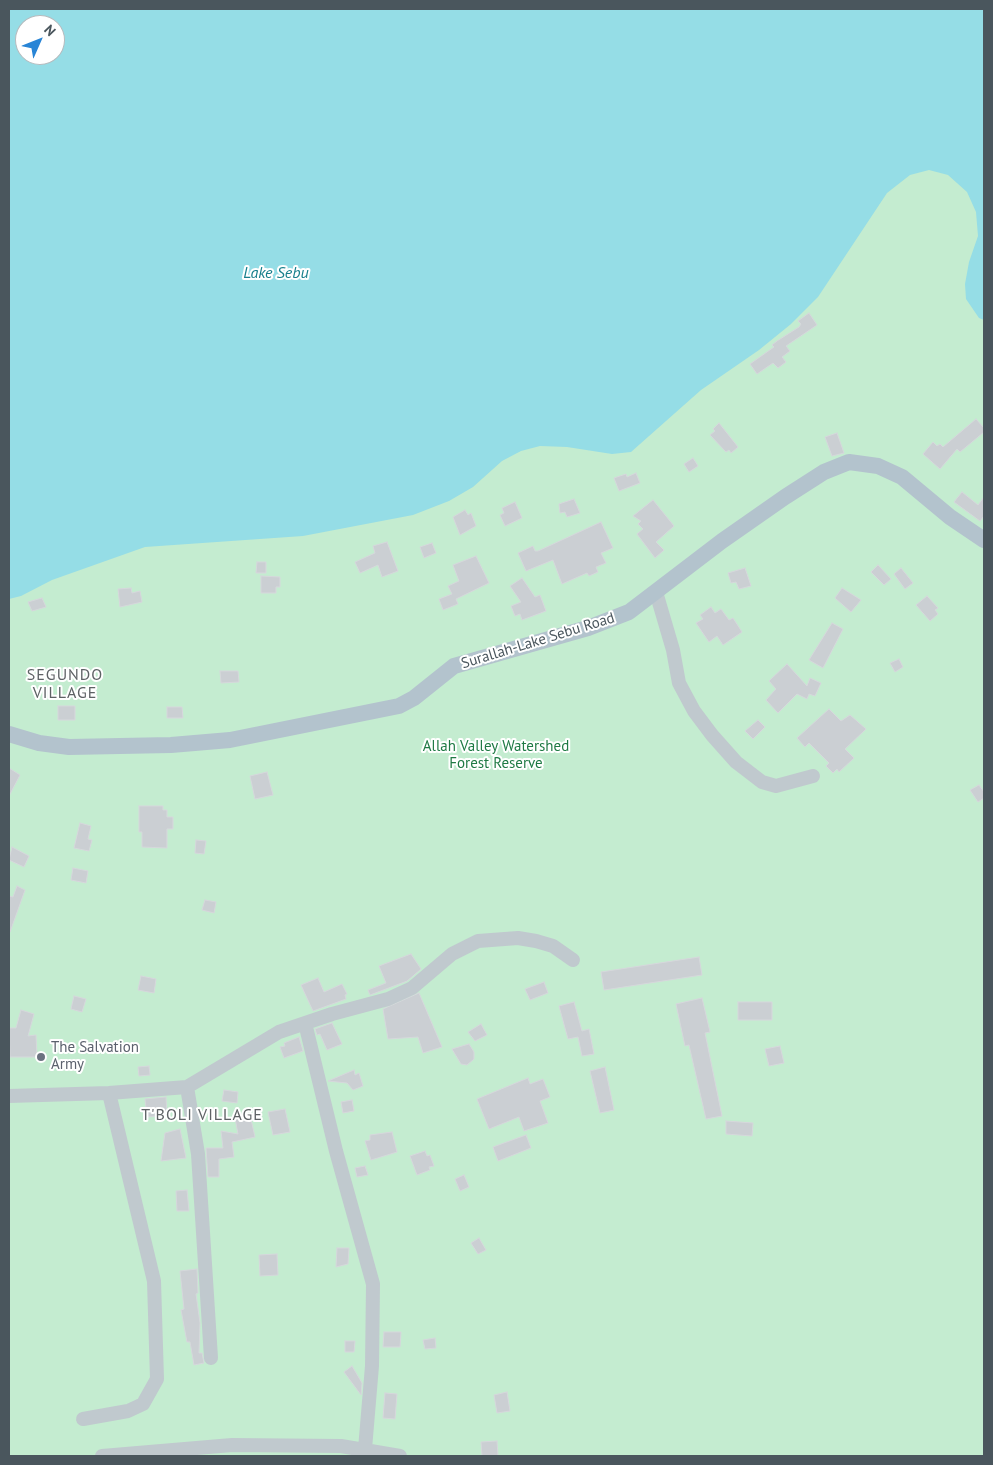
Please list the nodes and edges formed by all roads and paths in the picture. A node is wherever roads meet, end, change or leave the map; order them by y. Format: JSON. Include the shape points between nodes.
{"nodes":[{"id":1,"x":984,"y":540,"type":"edge"},
{"id":2,"x":656,"y":592,"type":"junction"},
{"id":3,"x":9,"y":734,"type":"edge"},
{"id":4,"x":813,"y":776,"type":"dead end"},
{"id":5,"x":574,"y":960,"type":"dead end"},
{"id":6,"x":304,"y":1023,"type":"junction"},
{"id":7,"x":187,"y":1087,"type":"junction"},
{"id":8,"x":109,"y":1093,"type":"junction"},
{"id":9,"x":9,"y":1096,"type":"edge"},
{"id":10,"x":211,"y":1358,"type":"dead end"},
{"id":11,"x":83,"y":1419,"type":"dead end"},
{"id":12,"x":365,"y":1449,"type":"junction"},
{"id":13,"x":102,"y":1456,"type":"edge"},
{"id":14,"x":400,"y":1456,"type":"edge"}],
"edges":[{"from":1,"to":2,"type":"main road","name":"Surallah-Lake Sebu Road","via":[[902,477],[878,466],[849,462],[824,472],[785,497]]},
{"from":2,"to":3,"type":"main road","name":"Surallah-Lake Sebu Road","via":[[629,612],[588,628],[454,666],[399,706],[230,740],[171,745],[69,747]]},
{"from":2,"to":4,"type":"street","via":[[679,683],[694,712],[712,734],[736,762],[762,782],[776,786]]},
{"from":5,"to":6,"type":"street","via":[[553,946],[536,941],[518,938],[478,941],[452,954],[412,988],[388,999]]},
{"from":6,"to":7,"type":"street","via":[[259,1044]]},
{"from":6,"to":12,"type":"street","via":[[373,1284],[372,1366]]},
{"from":7,"to":8,"type":"street"},
{"from":7,"to":10,"type":"street","via":[[198,1154]]},
{"from":8,"to":9,"type":"street"},
{"from":8,"to":11,"type":"street","via":[[154,1281],[157,1379],[143,1404],[128,1411]]},
{"from":12,"to":13,"type":"street","via":[[232,1446]]},
{"from":12,"to":14,"type":"street"}]}
